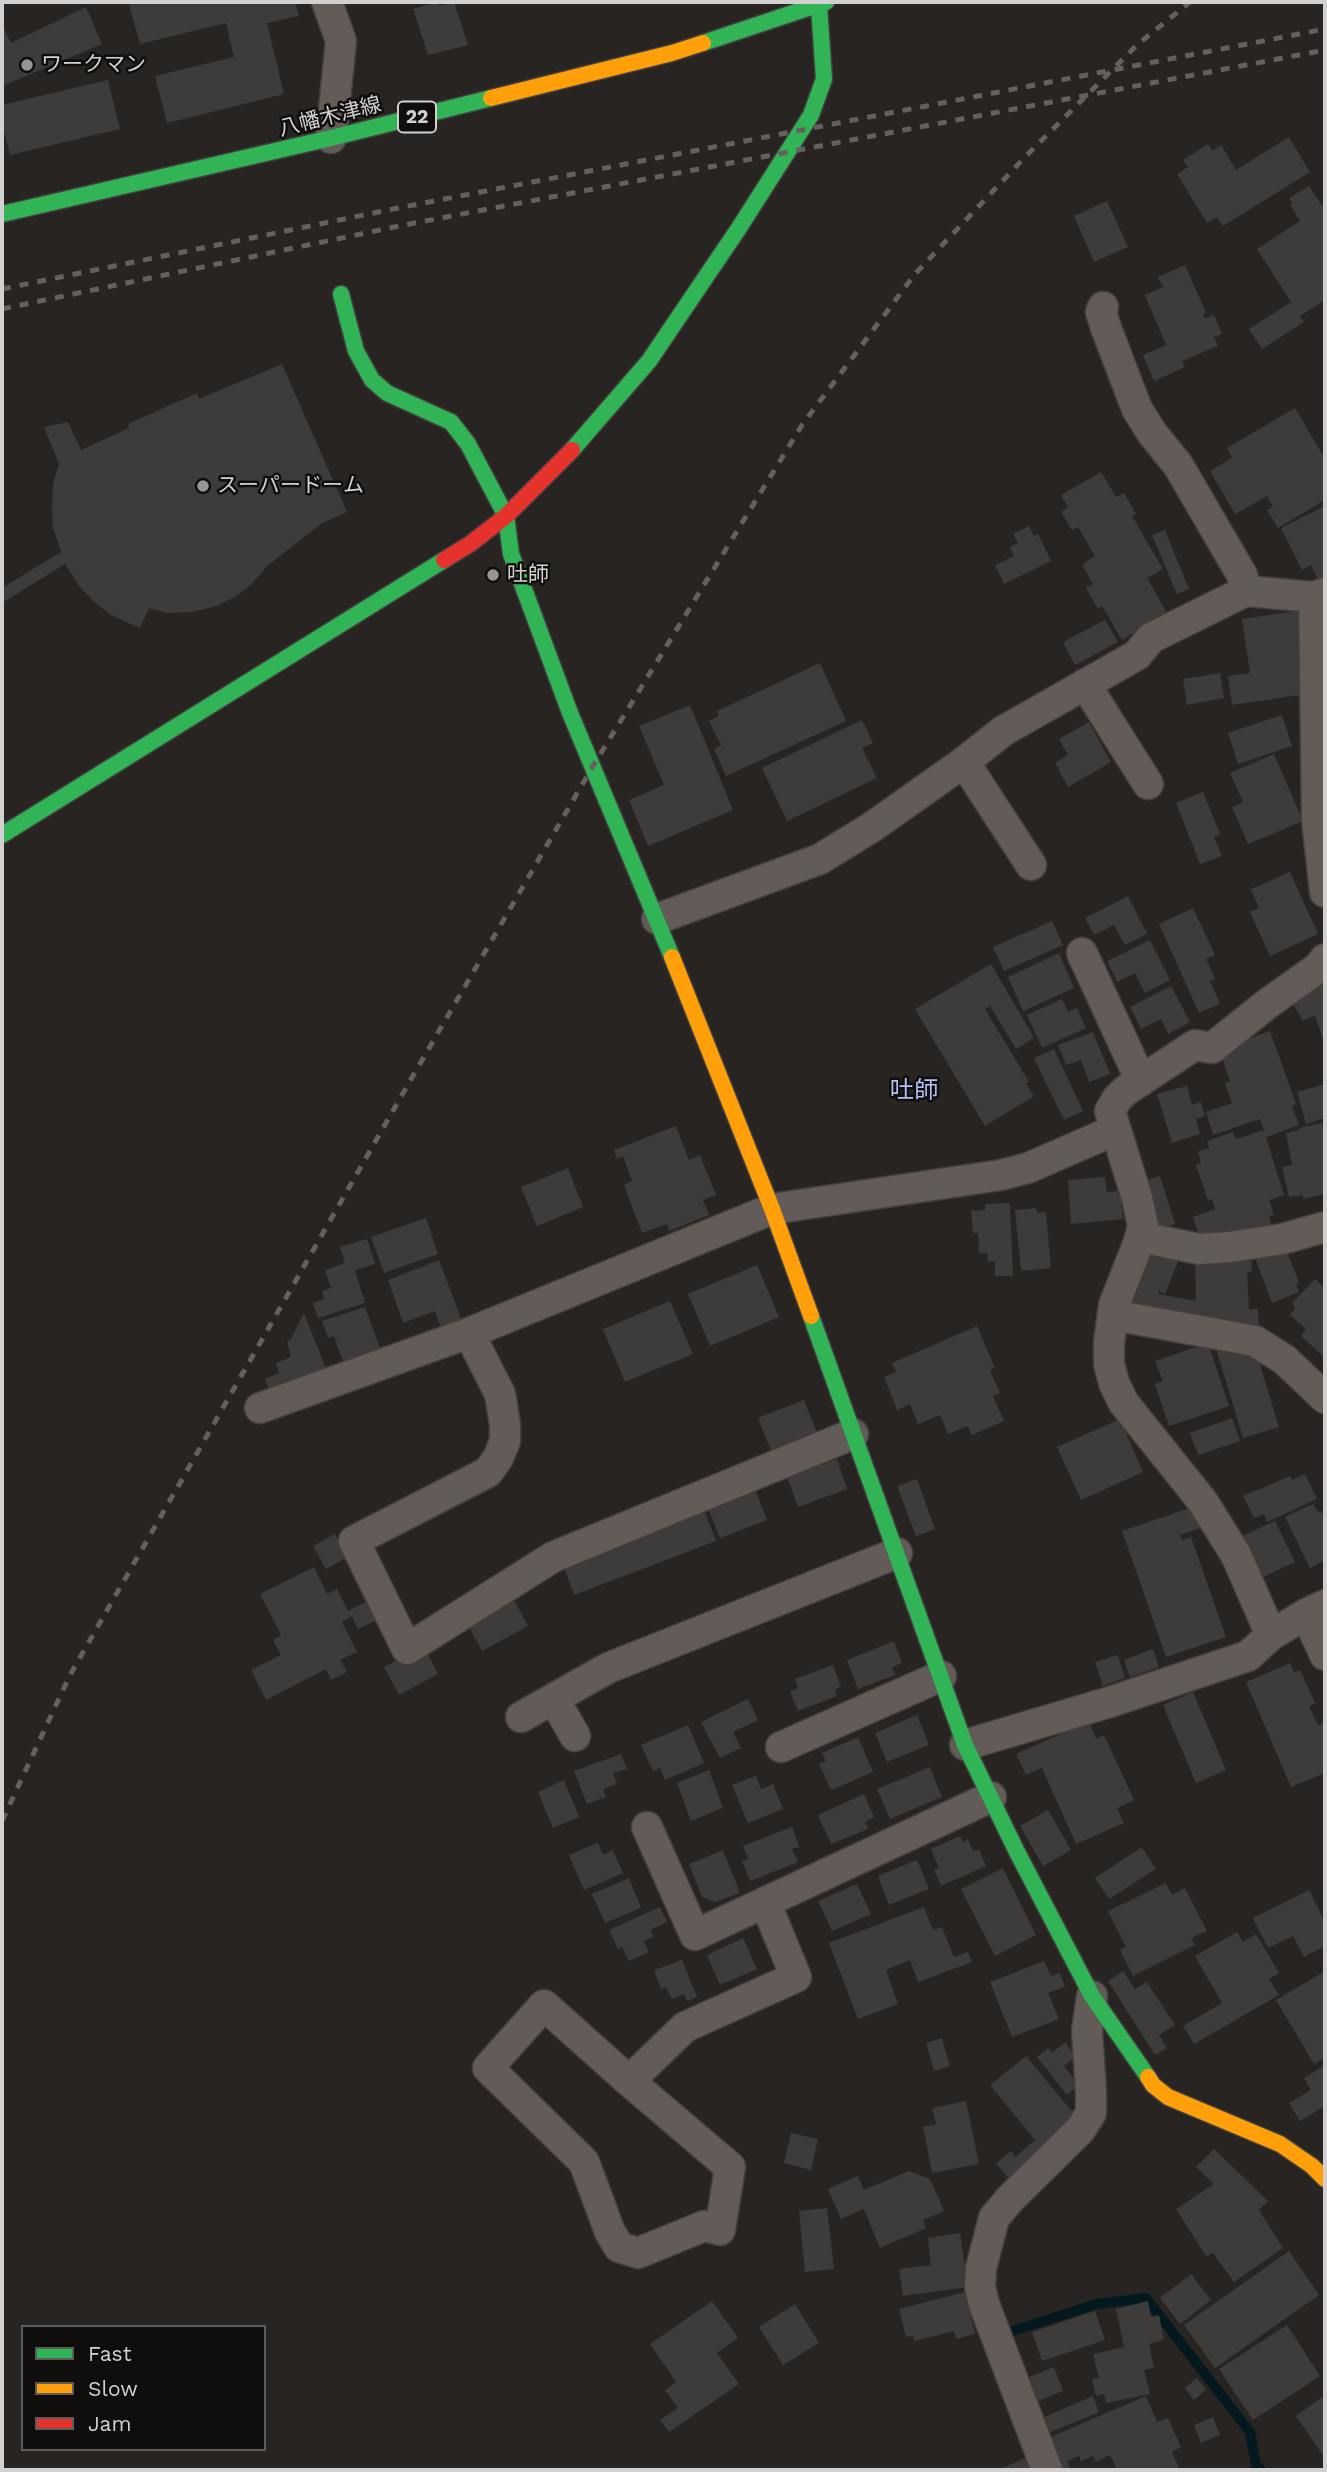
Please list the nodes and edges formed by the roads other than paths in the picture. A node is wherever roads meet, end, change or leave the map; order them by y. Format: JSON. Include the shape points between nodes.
{"nodes":[{"id":1,"x":327,"y":2,"type":"edge"},
{"id":2,"x":822,"y":4,"type":"edge"},
{"id":3,"x":331,"y":138,"type":"junction"},
{"id":4,"x":2,"y":214,"type":"edge"},
{"id":5,"x":341,"y":294,"type":"dead end"},
{"id":6,"x":1103,"y":307,"type":"dead end"},
{"id":7,"x":506,"y":516,"type":"junction"},
{"id":8,"x":1246,"y":591,"type":"junction"},
{"id":9,"x":1320,"y":595,"type":"edge"},
{"id":10,"x":1085,"y":684,"type":"junction"},
{"id":11,"x":964,"y":762,"type":"junction"},
{"id":12,"x":1148,"y":784,"type":"dead end"},
{"id":13,"x":2,"y":835,"type":"edge"},
{"id":14,"x":1031,"y":865,"type":"dead end"},
{"id":15,"x":1325,"y":892,"type":"edge"},
{"id":16,"x":657,"y":919,"type":"junction"},
{"id":17,"x":1082,"y":953,"type":"dead end"},
{"id":18,"x":1325,"y":959,"type":"edge"},
{"id":19,"x":1141,"y":1081,"type":"junction"},
{"id":20,"x":1115,"y":1130,"type":"junction"},
{"id":21,"x":772,"y":1209,"type":"junction"},
{"id":22,"x":1325,"y":1227,"type":"edge"},
{"id":23,"x":1140,"y":1237,"type":"junction"},
{"id":24,"x":1113,"y":1315,"type":"junction"},
{"id":25,"x":469,"y":1334,"type":"junction"},
{"id":26,"x":1325,"y":1398,"type":"edge"},
{"id":27,"x":260,"y":1408,"type":"dead end"},
{"id":28,"x":853,"y":1434,"type":"junction"},
{"id":29,"x":897,"y":1553,"type":"junction"},
{"id":30,"x":1315,"y":1610,"type":"edge"},
{"id":31,"x":1272,"y":1635,"type":"junction"},
{"id":32,"x":1325,"y":1655,"type":"edge"},
{"id":33,"x":941,"y":1676,"type":"junction"},
{"id":34,"x":554,"y":1699,"type":"junction"},
{"id":35,"x":521,"y":1717,"type":"dead end"},
{"id":36,"x":575,"y":1736,"type":"dead end"},
{"id":37,"x":965,"y":1745,"type":"junction"},
{"id":38,"x":781,"y":1746,"type":"dead end"},
{"id":39,"x":991,"y":1797,"type":"junction"},
{"id":40,"x":647,"y":1827,"type":"dead end"},
{"id":41,"x":765,"y":1902,"type":"junction"},
{"id":42,"x":1092,"y":1996,"type":"junction"},
{"id":43,"x":629,"y":2081,"type":"junction"},
{"id":44,"x":1325,"y":2179,"type":"edge"},
{"id":45,"x":1046,"y":2470,"type":"edge"}],
"edges":[{"from":1,"to":3,"type":"street","via":[[341,41]]},
{"from":2,"to":3,"type":"street","name":"八幡木津線","number":"22","via":[[672,53]]},
{"from":2,"to":7,"type":"street","via":[[824,79],[811,115],[649,361],[572,450]]},
{"from":3,"to":4,"type":"street","name":"八幡木津線","number":"22"},
{"from":5,"to":7,"type":"street","via":[[356,351],[372,380],[387,393],[451,422],[468,444]]},
{"from":6,"to":8,"type":"street","via":[[1106,328],[1137,409],[1178,465],[1242,575]]},
{"from":7,"to":13,"type":"street","via":[[459,551]]},
{"from":7,"to":16,"type":"street","via":[[511,554],[570,713]]},
{"from":8,"to":9,"type":"street"},
{"from":8,"to":10,"type":"street","via":[[1151,638],[1137,655]]},
{"from":9,"to":15,"type":"street","via":[[1317,819]]},
{"from":10,"to":11,"type":"street","via":[[1003,731]]},
{"from":10,"to":12,"type":"street"},
{"from":11,"to":14,"type":"street"},
{"from":11,"to":16,"type":"street","via":[[820,859]]},
{"from":16,"to":21,"type":"street"},
{"from":17,"to":19,"type":"street"},
{"from":18,"to":19,"type":"street","via":[[1212,1048],[1195,1045]]},
{"from":19,"to":20,"type":"street","via":[[1117,1099],[1110,1111]]},
{"from":20,"to":21,"type":"street","via":[[1001,1175]]},
{"from":20,"to":23,"type":"street","via":[[1141,1213]]},
{"from":21,"to":25,"type":"street"},
{"from":21,"to":28,"type":"street"},
{"from":22,"to":23,"type":"street","via":[[1199,1249]]},
{"from":23,"to":24,"type":"street"},
{"from":24,"to":26,"type":"street","via":[[1255,1341],[1285,1360]]},
{"from":24,"to":31,"type":"street","via":[[1110,1364],[1123,1402],[1203,1502],[1236,1555]]},
{"from":25,"to":27,"type":"street"},
{"from":25,"to":28,"type":"street","via":[[500,1394],[505,1441],[498,1458],[488,1472],[354,1541],[407,1649],[553,1557]]},
{"from":28,"to":29,"type":"street"},
{"from":29,"to":33,"type":"street"},
{"from":29,"to":34,"type":"street","via":[[608,1668]]},
{"from":30,"to":31,"type":"street"},
{"from":30,"to":32,"type":"street"},
{"from":31,"to":37,"type":"street","via":[[1248,1656]]},
{"from":33,"to":37,"type":"street"},
{"from":33,"to":38,"type":"street"},
{"from":34,"to":35,"type":"street"},
{"from":34,"to":36,"type":"street"},
{"from":37,"to":39,"type":"street"},
{"from":39,"to":41,"type":"street"},
{"from":39,"to":42,"type":"street"},
{"from":40,"to":41,"type":"street","via":[[695,1935]]},
{"from":41,"to":43,"type":"street","via":[[796,1977],[685,2027]]},
{"from":42,"to":44,"type":"street","via":[[1153,2085],[1168,2097],[1280,2144]]},
{"from":42,"to":45,"type":"street","via":[[1087,2031],[1091,2112],[1080,2130],[994,2218],[981,2268],[984,2304]]},
{"from":43,"to":43,"type":"street","via":[[730,2167],[720,2230],[704,2226],[638,2253],[619,2247],[584,2162],[488,2068],[544,2005]]}]}
